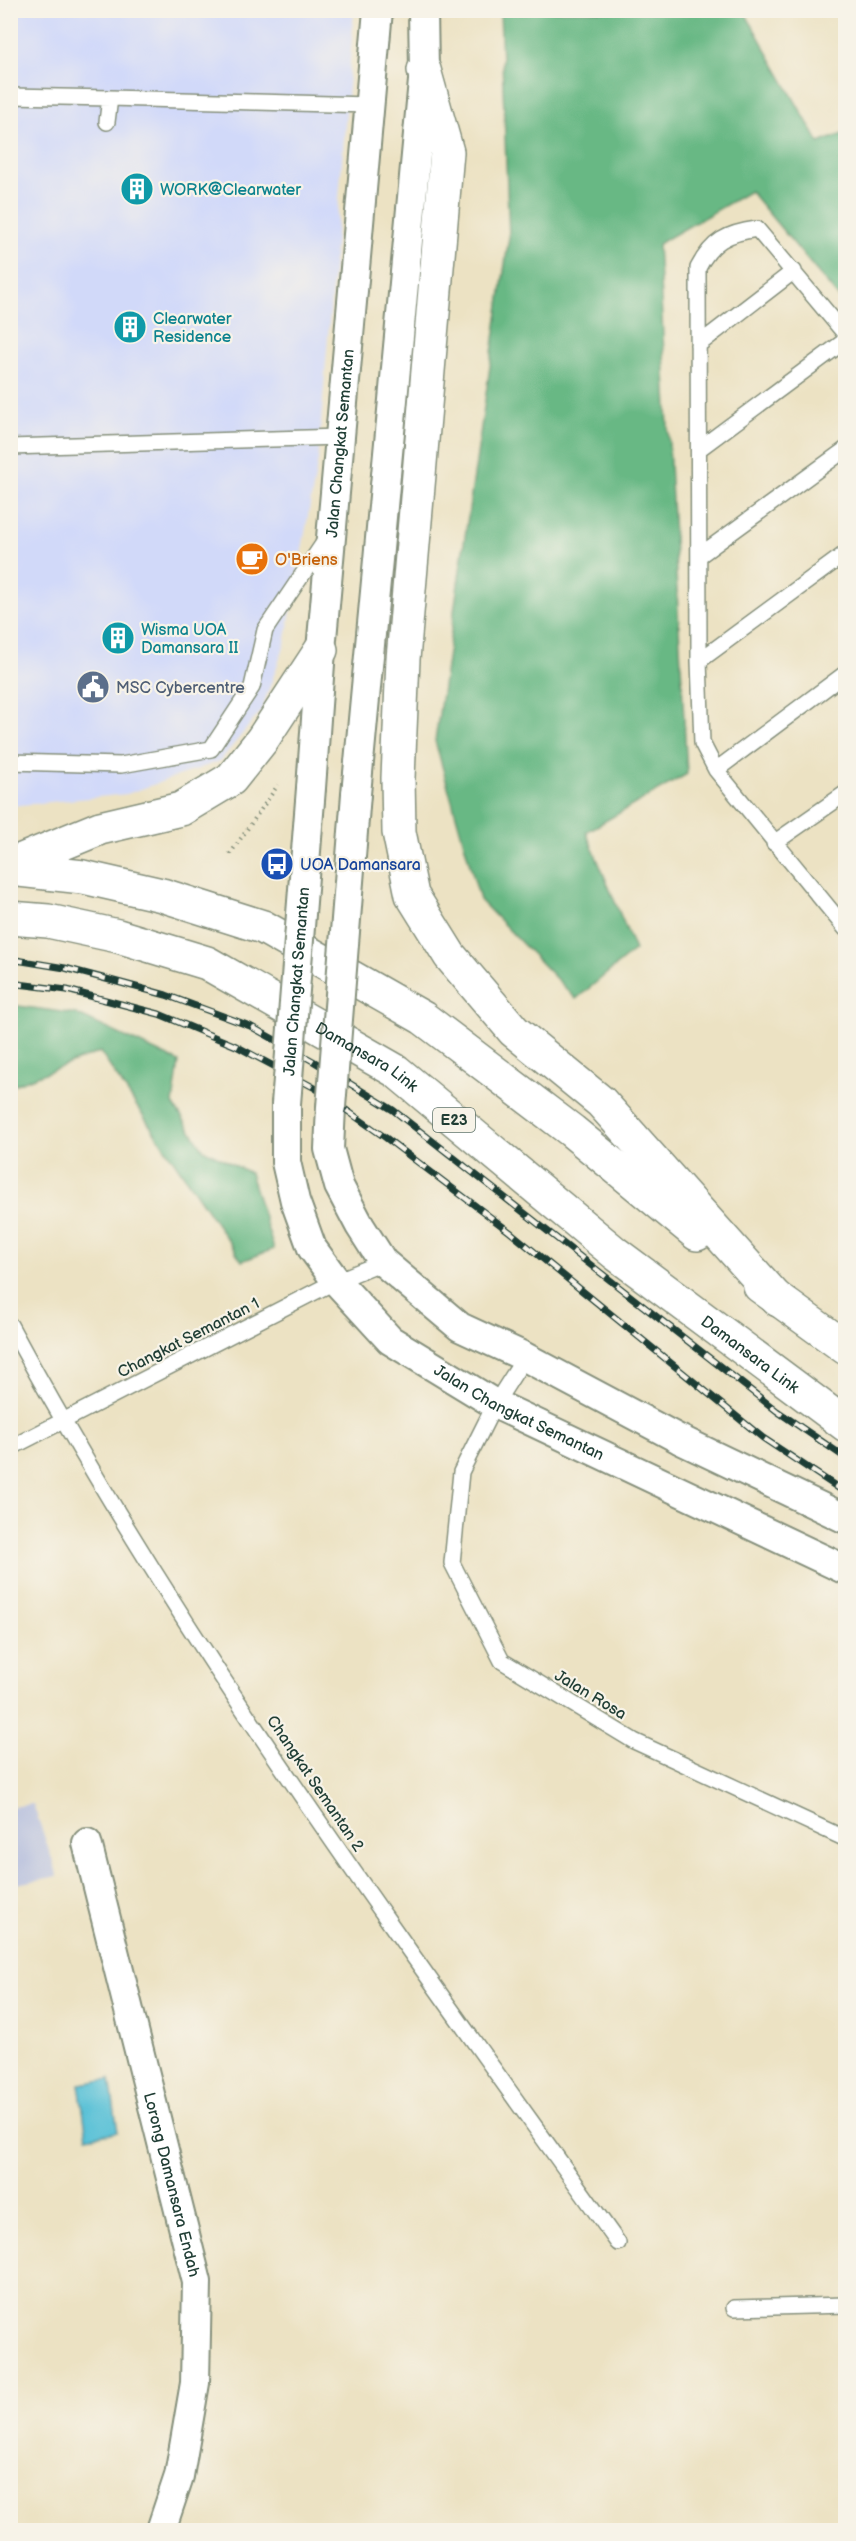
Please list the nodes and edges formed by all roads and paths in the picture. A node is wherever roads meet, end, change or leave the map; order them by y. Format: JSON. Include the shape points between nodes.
{"nodes":[{"id":1,"x":378,"y":10,"type":"edge"},
{"id":2,"x":423,"y":10,"type":"edge"},
{"id":3,"x":424,"y":70,"type":"junction"},
{"id":4,"x":10,"y":96,"type":"edge"},
{"id":5,"x":110,"y":98,"type":"junction"},
{"id":6,"x":369,"y":105,"type":"junction"},
{"id":7,"x":107,"y":122,"type":"dead end"},
{"id":8,"x":794,"y":271,"type":"junction"},
{"id":9,"x":846,"y":335,"type":"edge"},
{"id":10,"x":846,"y":340,"type":"edge"},
{"id":11,"x":698,"y":345,"type":"junction"},
{"id":12,"x":340,"y":437,"type":"junction"},
{"id":13,"x":10,"y":447,"type":"edge"},
{"id":14,"x":699,"y":449,"type":"junction"},
{"id":15,"x":846,"y":449,"type":"edge"},
{"id":16,"x":332,"y":530,"type":"junction"},
{"id":17,"x":846,"y":553,"type":"edge"},
{"id":18,"x":699,"y":556,"type":"junction"},
{"id":19,"x":321,"y":650,"type":"junction"},
{"id":20,"x":699,"y":661,"type":"junction"},
{"id":21,"x":846,"y":673,"type":"edge"},
{"id":22,"x":10,"y":762,"type":"edge"},
{"id":23,"x":716,"y":770,"type":"junction"},
{"id":24,"x":311,"y":788,"type":"junction"},
{"id":25,"x":846,"y":793,"type":"edge"},
{"id":26,"x":774,"y":843,"type":"junction"},
{"id":27,"x":230,"y":854,"type":"dead end"},
{"id":28,"x":10,"y":867,"type":"edge"},
{"id":29,"x":10,"y":918,"type":"edge"},
{"id":30,"x":846,"y":929,"type":"edge"},
{"id":31,"x":383,"y":1262,"type":"junction"},
{"id":32,"x":336,"y":1281,"type":"junction"},
{"id":33,"x":778,"y":1300,"type":"junction"},
{"id":34,"x":10,"y":1325,"type":"edge"},
{"id":35,"x":846,"y":1348,"type":"edge"},
{"id":36,"x":525,"y":1357,"type":"junction"},
{"id":37,"x":495,"y":1404,"type":"junction"},
{"id":38,"x":62,"y":1420,"type":"junction"},
{"id":39,"x":846,"y":1425,"type":"edge"},
{"id":40,"x":10,"y":1448,"type":"edge"},
{"id":41,"x":846,"y":1519,"type":"edge"},
{"id":42,"x":846,"y":1570,"type":"edge"},
{"id":43,"x":846,"y":1839,"type":"edge"},
{"id":44,"x":87,"y":1843,"type":"dead end"},
{"id":45,"x":618,"y":2243,"type":"dead end"},
{"id":46,"x":846,"y":2305,"type":"edge"},
{"id":47,"x":734,"y":2308,"type":"dead end"},
{"id":48,"x":161,"y":2530,"type":"edge"}],
"edges":[{"from":1,"to":6,"type":"street","name":"Jalan Changkat Semantan"},
{"from":2,"to":3,"type":"street"},
{"from":3,"to":31,"type":"street","bridge":true,"via":[[356,794],[329,1149],[339,1186]]},
{"from":3,"to":33,"type":"highway","via":[[447,152],[403,659],[399,832],[412,894],[450,956],[514,1031],[601,1102]]},
{"from":4,"to":5,"type":"lane"},
{"from":5,"to":6,"type":"lane"},
{"from":5,"to":7,"type":"lane"},
{"from":6,"to":12,"type":"street","name":"Jalan Changkat Semantan"},
{"from":8,"to":9,"type":"lane"},
{"from":8,"to":11,"type":"lane"},
{"from":8,"to":11,"type":"lane","via":[[757,229],[736,231],[708,250],[698,268]]},
{"from":10,"to":14,"type":"lane"},
{"from":11,"to":14,"type":"lane"},
{"from":12,"to":13,"type":"lane"},
{"from":12,"to":16,"type":"street","name":"Jalan Changkat Semantan"},
{"from":14,"to":18,"type":"lane"},
{"from":15,"to":18,"type":"lane"},
{"from":16,"to":19,"type":"street","name":"Jalan Changkat Semantan"},
{"from":16,"to":22,"type":"lane","via":[[265,630],[252,687],[211,749],[120,765]]},
{"from":17,"to":20,"type":"lane"},
{"from":18,"to":20,"type":"lane"},
{"from":19,"to":24,"type":"street","name":"Jalan Changkat Semantan"},
{"from":19,"to":28,"type":"highway","via":[[262,740],[231,779],[181,809],[100,828]]},
{"from":20,"to":23,"type":"lane","via":[[702,743]]},
{"from":21,"to":23,"type":"lane"},
{"from":23,"to":26,"type":"lane"},
{"from":24,"to":27,"type":"path","via":[[276,785]]},
{"from":24,"to":32,"type":"street","name":"Jalan Changkat Semantan","bridge":true,"via":[[286,1104],[286,1162],[312,1248]]},
{"from":25,"to":26,"type":"lane"},
{"from":26,"to":30,"type":"lane"},
{"from":28,"to":33,"type":"highway","via":[[83,877],[162,895],[263,927],[423,1018],[572,1131]]},
{"from":29,"to":39,"type":"highway","name":"Damansara Link","number":"E23","via":[[48,921],[118,936],[207,963],[396,1071],[615,1253]]},
{"from":31,"to":32,"type":"lane","name":"Changkat Semantan 1"},
{"from":31,"to":36,"type":"street","via":[[460,1328]]},
{"from":32,"to":37,"type":"street","name":"Jalan Changkat Semantan","via":[[390,1340]]},
{"from":32,"to":38,"type":"lane","name":"Changkat Semantan 1"},
{"from":33,"to":35,"type":"highway"},
{"from":34,"to":38,"type":"lane","name":"Changkat Semantan 2"},
{"from":36,"to":37,"type":"lane"},
{"from":36,"to":41,"type":"street","via":[[679,1439]]},
{"from":37,"to":42,"type":"street","name":"Jalan Changkat Semantan"},
{"from":37,"to":43,"type":"lane","name":"Jalan Rosa","via":[[461,1472],[452,1563],[502,1661],[634,1742]]},
{"from":38,"to":40,"type":"lane","name":"Changkat Semantan 1"},
{"from":38,"to":45,"type":"lane","name":"Changkat Semantan 2","via":[[298,1790]]},
{"from":44,"to":48,"type":"street","name":"Lorong Damansara Endah","via":[[197,2282],[195,2382],[179,2476]]},
{"from":46,"to":47,"type":"lane"}]}
